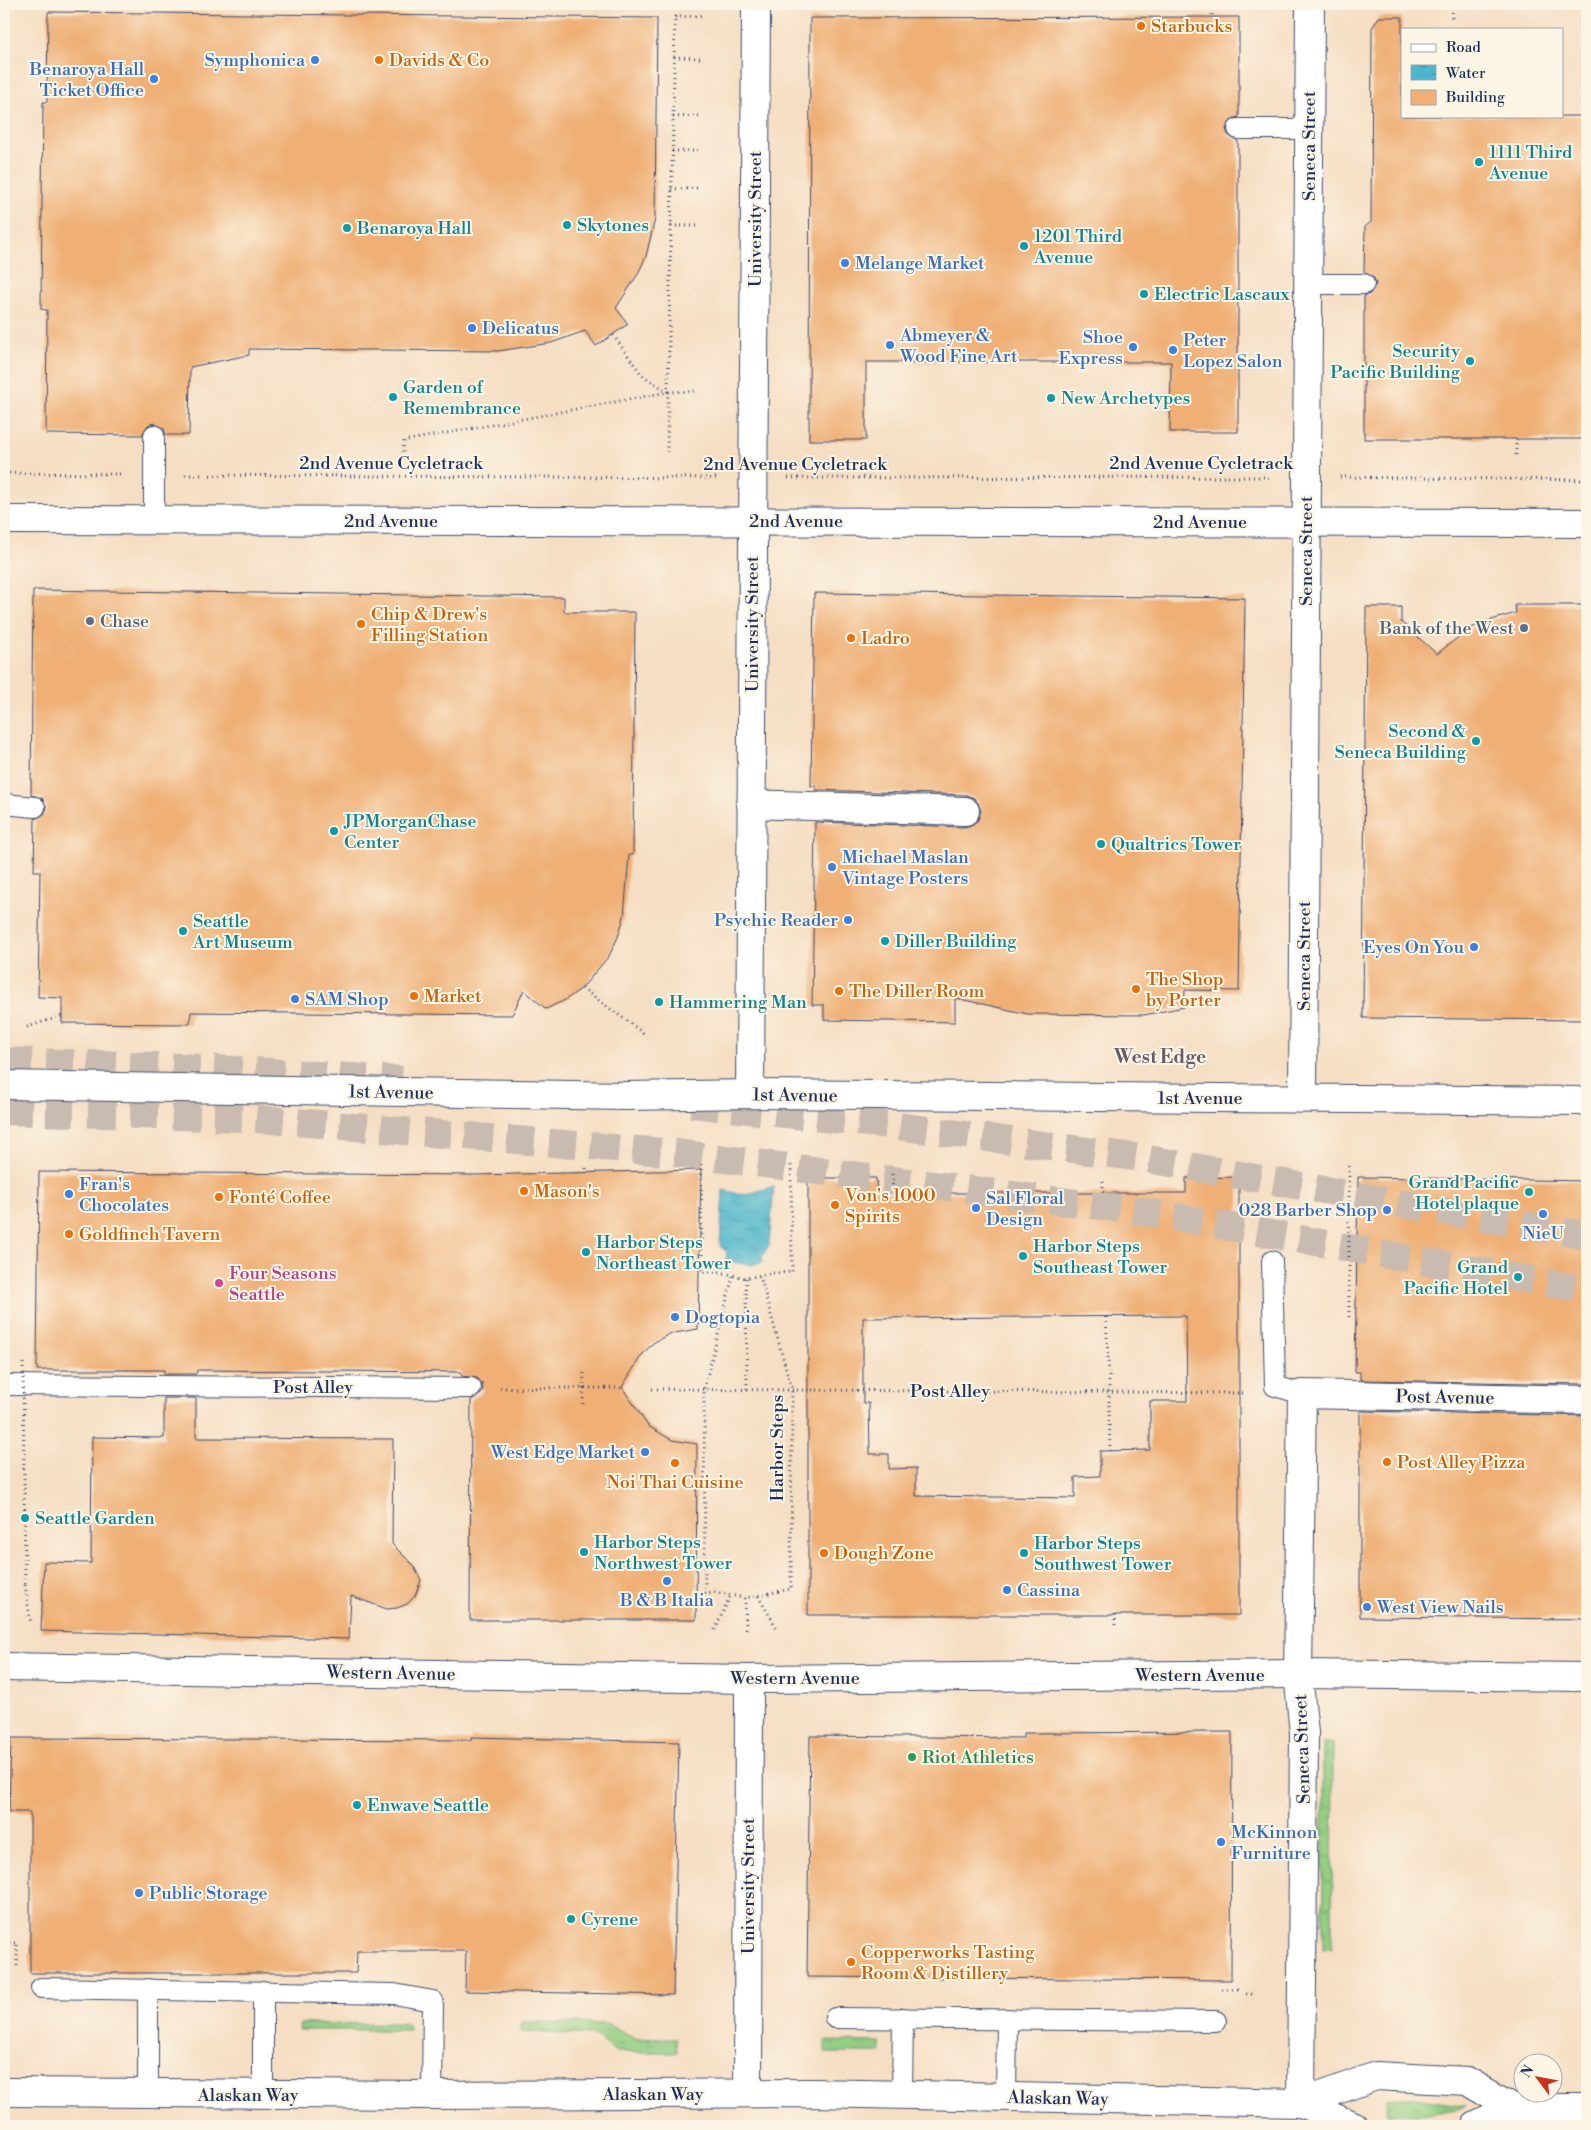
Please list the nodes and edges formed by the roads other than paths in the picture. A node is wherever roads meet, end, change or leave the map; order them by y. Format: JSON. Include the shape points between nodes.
{"nodes":[{"id":1,"x":756,"y":4,"type":"edge"},
{"id":2,"x":1310,"y":4,"type":"edge"},
{"id":3,"x":1309,"y":129,"type":"junction"},
{"id":4,"x":1238,"y":130,"type":"dead end"},
{"id":5,"x":1308,"y":284,"type":"junction"},
{"id":6,"x":1364,"y":284,"type":"dead end"},
{"id":7,"x":154,"y":435,"type":"dead end"},
{"id":8,"x":4,"y":520,"type":"edge"},
{"id":9,"x":154,"y":520,"type":"junction"},
{"id":10,"x":752,"y":521,"type":"junction"},
{"id":11,"x":1306,"y":522,"type":"junction"},
{"id":12,"x":1587,"y":523,"type":"edge"},
{"id":13,"x":4,"y":804,"type":"edge"},
{"id":14,"x":751,"y":804,"type":"junction"},
{"id":15,"x":35,"y":807,"type":"dead end"},
{"id":16,"x":965,"y":811,"type":"dead end"},
{"id":17,"x":4,"y":1085,"type":"edge"},
{"id":18,"x":750,"y":1094,"type":"junction"},
{"id":19,"x":1303,"y":1098,"type":"junction"},
{"id":20,"x":1587,"y":1101,"type":"edge"},
{"id":21,"x":1272,"y":1261,"type":"dead end"},
{"id":22,"x":4,"y":1384,"type":"edge"},
{"id":23,"x":471,"y":1388,"type":"road end"},
{"id":24,"x":1302,"y":1394,"type":"junction"},
{"id":25,"x":1587,"y":1400,"type":"edge"},
{"id":26,"x":4,"y":1667,"type":"edge"},
{"id":27,"x":1298,"y":1674,"type":"junction"},
{"id":28,"x":1587,"y":1677,"type":"edge"},
{"id":29,"x":749,"y":1679,"type":"junction"},
{"id":30,"x":41,"y":1988,"type":"dead end"},
{"id":31,"x":148,"y":1989,"type":"junction"},
{"id":32,"x":263,"y":1991,"type":"junction"},
{"id":33,"x":835,"y":2018,"type":"dead end"},
{"id":34,"x":903,"y":2018,"type":"junction"},
{"id":35,"x":1007,"y":2019,"type":"junction"},
{"id":36,"x":1216,"y":2021,"type":"dead end"},
{"id":37,"x":4,"y":2092,"type":"edge"},
{"id":38,"x":748,"y":2093,"type":"junction"},
{"id":39,"x":148,"y":2094,"type":"junction"},
{"id":40,"x":263,"y":2094,"type":"junction"},
{"id":41,"x":902,"y":2094,"type":"junction"},
{"id":42,"x":432,"y":2095,"type":"junction"},
{"id":43,"x":1006,"y":2098,"type":"junction"},
{"id":44,"x":1301,"y":2103,"type":"junction"},
{"id":45,"x":1513,"y":2108,"type":"junction"},
{"id":46,"x":1587,"y":2108,"type":"edge"},
{"id":47,"x":1354,"y":2126,"type":"edge"},
{"id":48,"x":1476,"y":2126,"type":"edge"}],
"edges":[{"from":1,"to":10,"type":"main road","name":"University Street"},
{"from":2,"to":3,"type":"main road","name":"Seneca Street"},
{"from":3,"to":4,"type":"lane"},
{"from":3,"to":5,"type":"main road","name":"Seneca Street"},
{"from":5,"to":6,"type":"lane"},
{"from":5,"to":11,"type":"main road","name":"Seneca Street"},
{"from":7,"to":9,"type":"lane"},
{"from":8,"to":9,"type":"main road","name":"2nd Avenue"},
{"from":9,"to":10,"type":"main road","name":"2nd Avenue"},
{"from":10,"to":11,"type":"main road","name":"2nd Avenue"},
{"from":10,"to":14,"type":"main road","name":"University Street"},
{"from":11,"to":12,"type":"main road","name":"2nd Avenue"},
{"from":11,"to":19,"type":"main road","name":"Seneca Street"},
{"from":13,"to":15,"type":"lane"},
{"from":14,"to":16,"type":"main road"},
{"from":14,"to":18,"type":"main road","name":"University Street"},
{"from":17,"to":18,"type":"main road","name":"1st Avenue","via":[[625,1096]]},
{"from":18,"to":19,"type":"main road","name":"1st Avenue"},
{"from":19,"to":20,"type":"main road","name":"1st Avenue"},
{"from":21,"to":24,"type":"lane","via":[[1275,1386]]},
{"from":22,"to":23,"type":"lane","name":"Post Alley"},
{"from":24,"to":25,"type":"main road","name":"Post Avenue"},
{"from":24,"to":27,"type":"main road","name":"Seneca Street"},
{"from":26,"to":29,"type":"main road","name":"Western Avenue"},
{"from":27,"to":28,"type":"main road","name":"Western Avenue"},
{"from":27,"to":29,"type":"main road","name":"Western Avenue"},
{"from":27,"to":44,"type":"main road","name":"Seneca Street","via":[[1304,1733]]},
{"from":29,"to":38,"type":"main road","name":"University Street"},
{"from":30,"to":31,"type":"lane"},
{"from":31,"to":32,"type":"lane"},
{"from":31,"to":39,"type":"lane"},
{"from":32,"to":40,"type":"lane"},
{"from":32,"to":42,"type":"lane","via":[[394,1994],[433,2002]]},
{"from":33,"to":34,"type":"lane"},
{"from":34,"to":35,"type":"lane"},
{"from":34,"to":41,"type":"lane"},
{"from":35,"to":36,"type":"lane"},
{"from":35,"to":43,"type":"lane"},
{"from":37,"to":39,"type":"main road","name":"Alaskan Way"},
{"from":38,"to":41,"type":"main road","name":"Alaskan Way"},
{"from":38,"to":42,"type":"main road","name":"Alaskan Way"},
{"from":39,"to":40,"type":"main road","name":"Alaskan Way"},
{"from":40,"to":42,"type":"main road","name":"Alaskan Way"},
{"from":41,"to":43,"type":"main road","name":"Alaskan Way"},
{"from":43,"to":44,"type":"main road","name":"Alaskan Way"},
{"from":44,"to":45,"type":"main road","name":"Alaskan Way","via":[[1376,2076],[1467,2081]]},
{"from":44,"to":47,"type":"main road","name":"Alaskan Way"},
{"from":45,"to":46,"type":"main road"},
{"from":45,"to":48,"type":"main road"}]}
